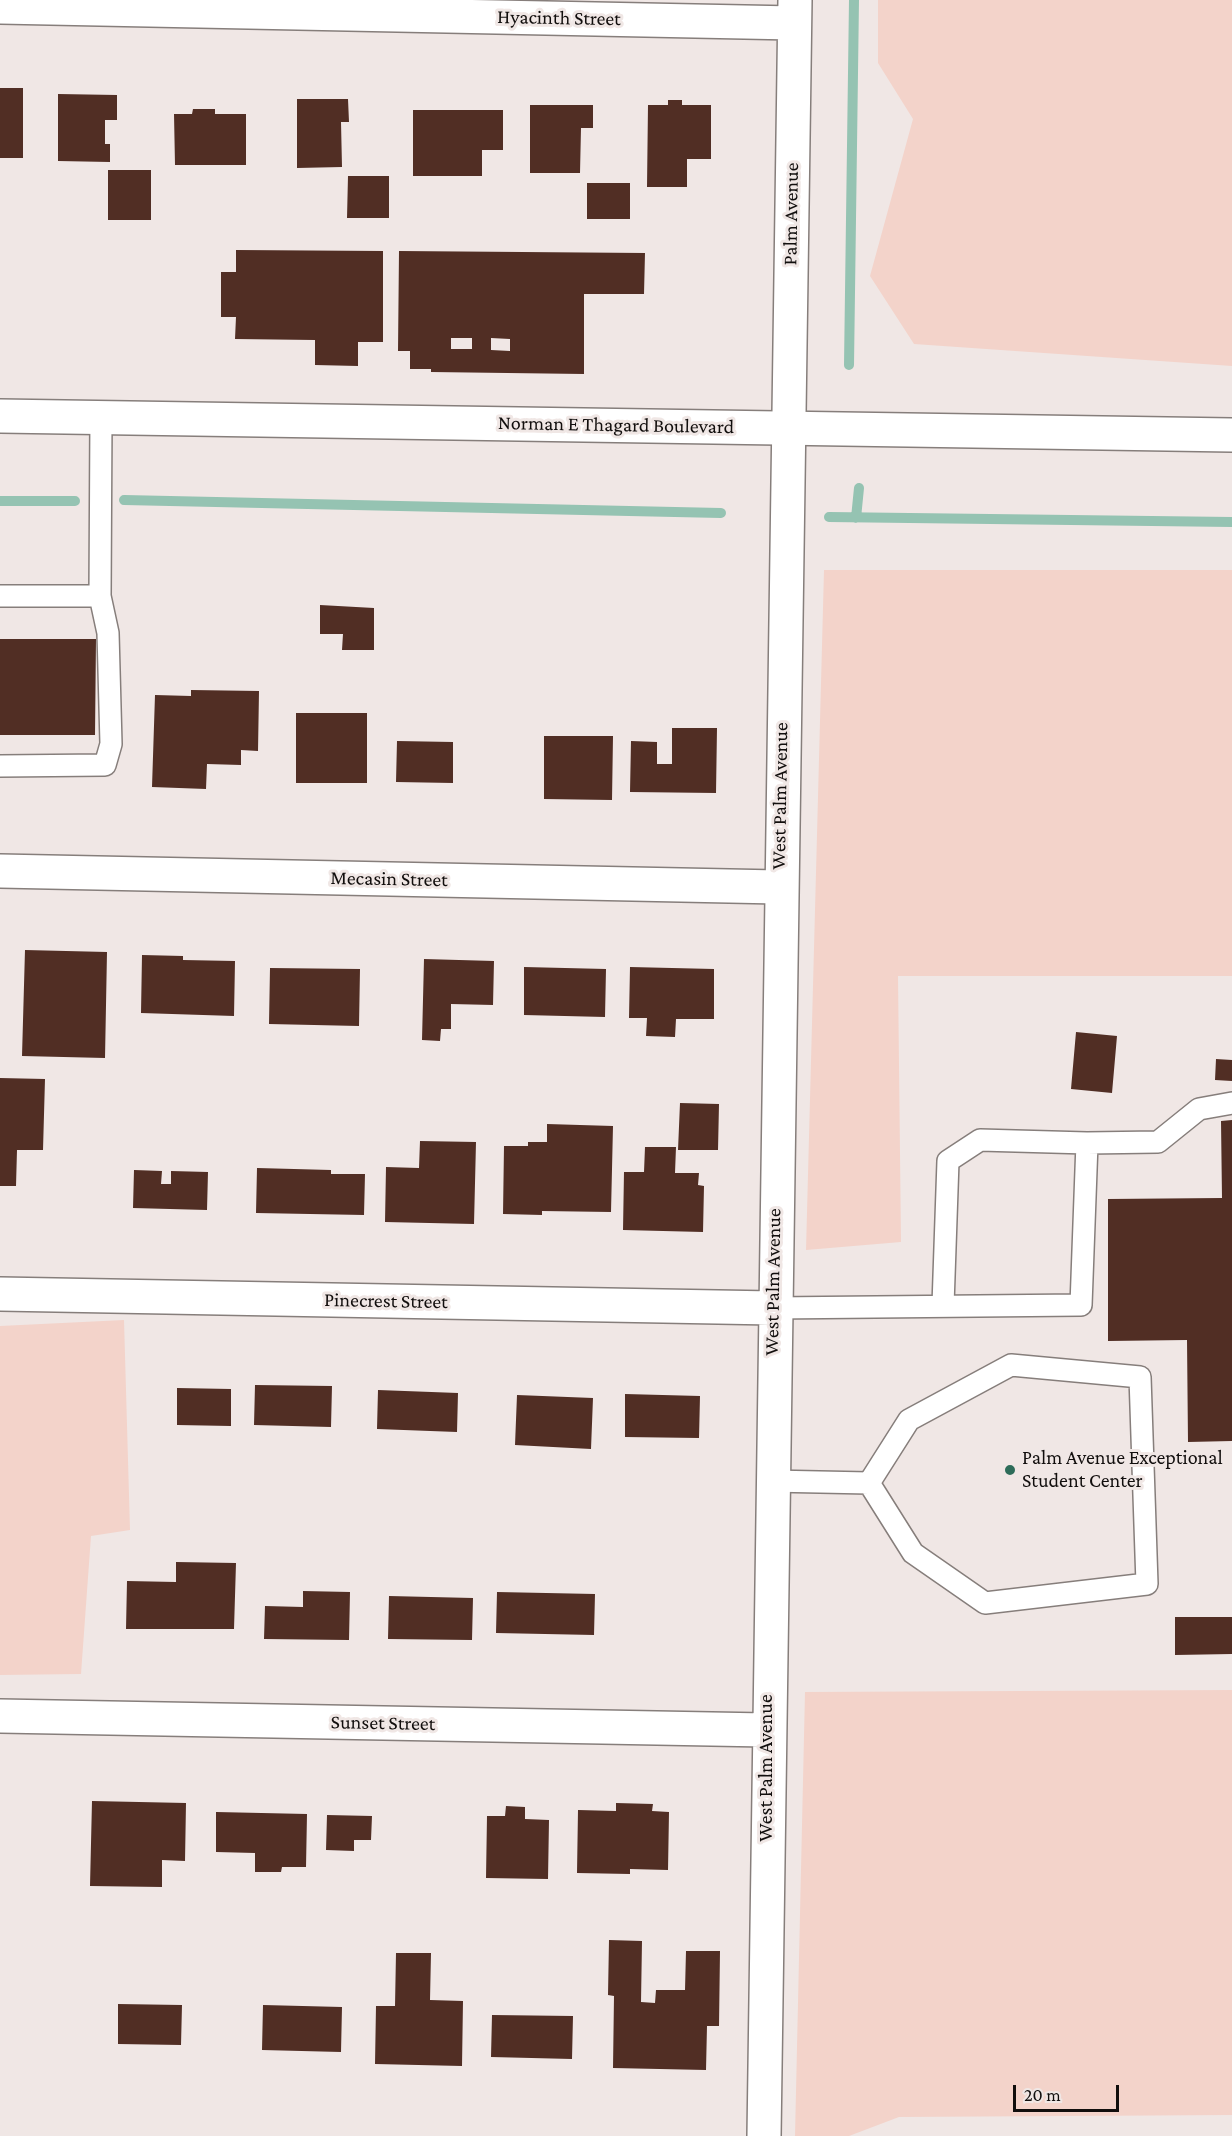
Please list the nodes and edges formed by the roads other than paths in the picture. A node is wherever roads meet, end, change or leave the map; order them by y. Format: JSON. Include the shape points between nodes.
{"nodes":[{"id":1,"x":0,"y":7,"type":"edge"},
{"id":2,"x":794,"y":12,"type":"edge"},
{"id":3,"x":0,"y":416,"type":"edge"},
{"id":4,"x":101,"y":417,"type":"junction"},
{"id":5,"x":787,"y":428,"type":"junction"},
{"id":6,"x":1232,"y":435,"type":"edge"},
{"id":7,"x":0,"y":596,"type":"edge"},
{"id":8,"x":100,"y":596,"type":"junction"},
{"id":9,"x":0,"y":766,"type":"edge"},
{"id":10,"x":0,"y":872,"type":"edge"},
{"id":11,"x":778,"y":887,"type":"junction"},
{"id":12,"x":1232,"y":1103,"type":"edge"},
{"id":13,"x":1088,"y":1143,"type":"junction"},
{"id":14,"x":0,"y":1294,"type":"edge"},
{"id":15,"x":943,"y":1305,"type":"junction"},
{"id":16,"x":773,"y":1308,"type":"junction"},
{"id":17,"x":770,"y":1480,"type":"junction"},
{"id":18,"x":869,"y":1484,"type":"junction"},
{"id":19,"x":0,"y":1716,"type":"edge"},
{"id":20,"x":766,"y":1730,"type":"junction"},
{"id":21,"x":764,"y":2136,"type":"edge"}],
"edges":[{"from":1,"to":2,"type":"street","name":"Hyacinth Street"},
{"from":2,"to":5,"type":"street","name":"Palm Avenue"},
{"from":3,"to":4,"type":"street","name":"Norman E Thagard Boulevard"},
{"from":4,"to":5,"type":"street","name":"Norman E Thagard Boulevard"},
{"from":4,"to":8,"type":"lane"},
{"from":5,"to":6,"type":"street","name":"Norman E Thagard Boulevard"},
{"from":5,"to":11,"type":"street","name":"West Palm Avenue"},
{"from":7,"to":8,"type":"lane"},
{"from":8,"to":9,"type":"lane","via":[[108,633],[111,744],[105,765]]},
{"from":10,"to":11,"type":"street","name":"Mecasin Street"},
{"from":11,"to":16,"type":"street","name":"West Palm Avenue"},
{"from":12,"to":13,"type":"lane","via":[[1199,1110],[1158,1142]]},
{"from":13,"to":15,"type":"lane","via":[[980,1140],[948,1161]]},
{"from":13,"to":15,"type":"lane","via":[[1081,1305]]},
{"from":14,"to":16,"type":"street","name":"Pinecrest Street"},
{"from":15,"to":16,"type":"lane"},
{"from":16,"to":17,"type":"street","name":"West Palm Avenue"},
{"from":17,"to":18,"type":"lane"},
{"from":17,"to":20,"type":"street","name":"West Palm Avenue"},
{"from":18,"to":18,"type":"lane","via":[[913,1553],[985,1603],[1147,1584],[1140,1377],[1011,1365],[909,1420]]},
{"from":19,"to":20,"type":"street","name":"Sunset Street"},
{"from":20,"to":21,"type":"street","name":"West Palm Avenue"}]}
